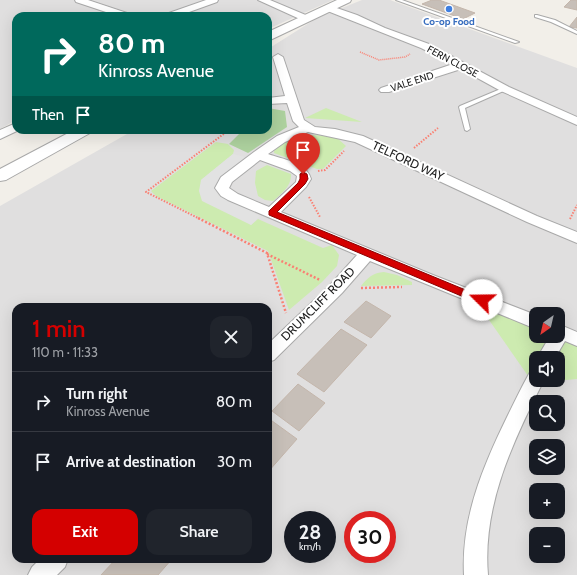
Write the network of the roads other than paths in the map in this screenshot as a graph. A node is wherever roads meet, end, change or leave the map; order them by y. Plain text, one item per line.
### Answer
1 (79, 0) edge
2 (214, 0) edge
3 (262, 0) edge
4 (346, 0) edge
5 (398, 0) edge
6 (328, 8) junction
7 (115, 12) edge
8 (180, 12) edge
9 (537, 16) dead end
10 (305, 18) junction
11 (577, 33) edge
12 (272, 35) edge
13 (517, 42) dead end
14 (278, 57) dead end
15 (462, 65) junction
16 (505, 89) junction
17 (385, 90) dead end
18 (291, 99) junction
19 (272, 101) edge
20 (577, 121) edge
21 (12, 128) edge
22 (307, 128) junction
23 (467, 129) dead end
24 (78, 134) edge
25 (0, 136) edge
26 (258, 155) junction
27 (0, 176) edge
28 (272, 213) junction
29 (577, 238) edge
30 (368, 253) junction
31 (529, 319) edge
32 (565, 334) edge
33 (577, 339) edge
34 (272, 351) edge
35 (531, 387) edge
36 (53, 563) edge
37 (40, 575) edge
38 (476, 575) edge

1 - 7 street
2 - 8 street
3 - 10 street
4 - 6 street
5 - 13 lane
6 - 10 street
6 - 15 street, FERN CLOSE
9 - 11 lane
10 - 12 street
14 - 18 street
15 - 16 street, FERN CLOSE
15 - 17 street, VALE END
16 - 20 street, FERN CLOSE
16 - 23 lane
18 - 19 street
18 - 22 street
21 - 25 street
22 - 26 street
22 - 29 street, TELFORD WAY
24 - 27 street
26 - 28 street
26 - 28 street
28 - 30 street
30 - 31 street
30 - 34 street, DRUMCLIFF ROAD
32 - 33 street
35 - 38 street
36 - 37 street

